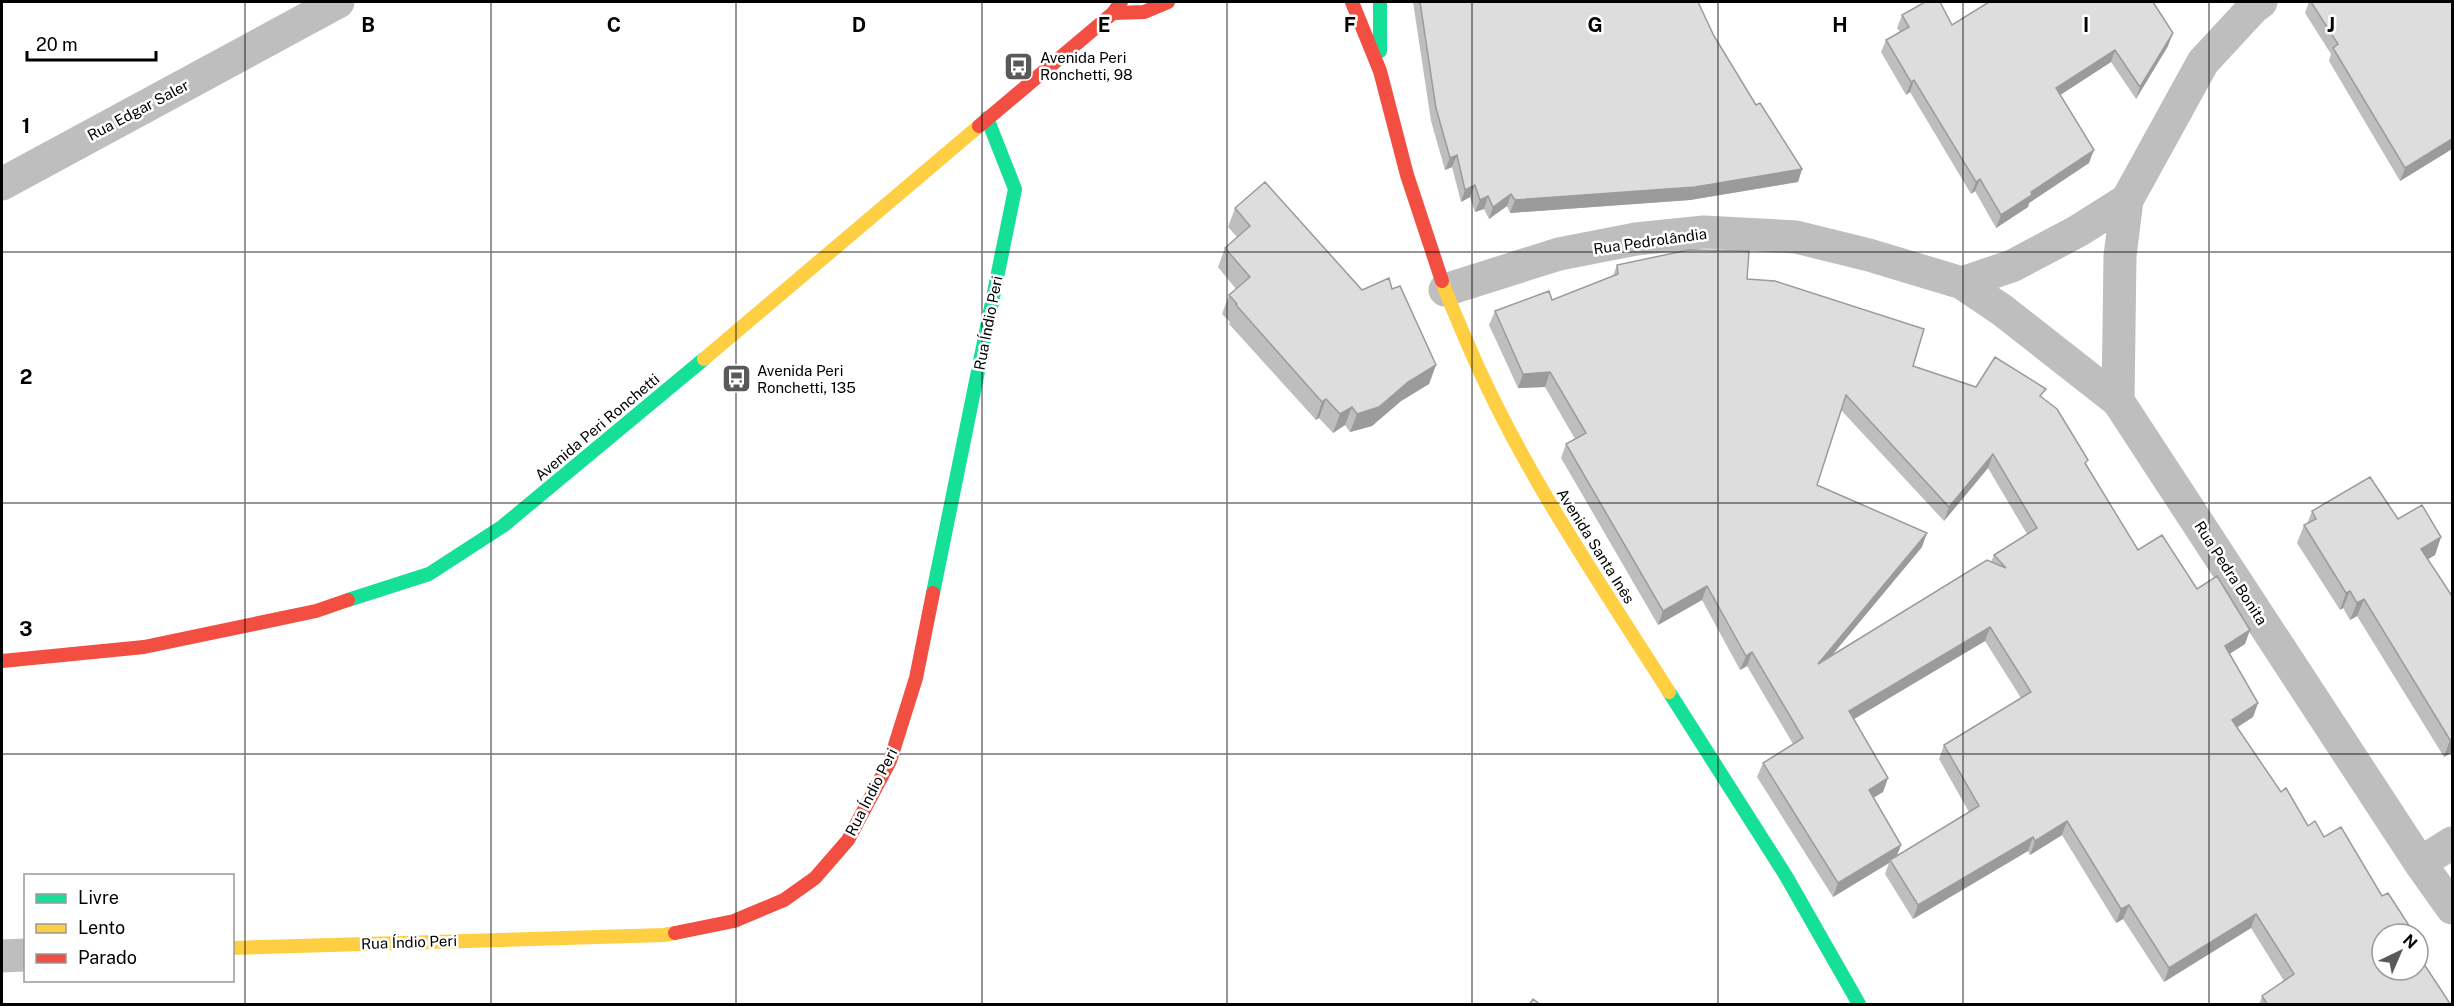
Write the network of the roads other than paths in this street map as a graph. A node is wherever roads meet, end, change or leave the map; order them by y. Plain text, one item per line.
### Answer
1 (338, 2) edge
2 (1168, 2) edge
3 (1352, 2) edge
4 (1380, 2) edge
5 (2261, 2) edge
6 (1117, 7) edge
7 (1380, 71) junction
8 (987, 118) junction
9 (2, 184) edge
10 (2127, 200) junction
11 (1962, 283) junction
12 (1445, 290) junction
13 (2118, 401) junction
14 (2, 661) edge
15 (2452, 843) edge
16 (2420, 863) junction
17 (2452, 908) edge
18 (234, 948) edge
19 (24, 955) edge
20 (2, 956) edge
21 (1859, 1005) edge

1 - 9 street, Rua Edgar Saler
2 - 6 main road
3 - 7 main road, Avenida Santa Inês
4 - 7 main road, Avenida Santa Inês
5 - 10 street
6 - 8 main road, Avenida Peri Ronchetti
7 - 12 main road, Avenida Santa Inês
8 - 14 main road, Avenida Peri Ronchetti
8 - 18 main road, Rua Índio Peri
10 - 11 street
10 - 13 street
11 - 12 street, Rua Pedrolândia
11 - 13 street, Rua Pedra Bonita
12 - 21 main road, Avenida Santa Inês
13 - 16 street, Rua Pedra Bonita
15 - 16 street
16 - 17 street, Rua Pedra Bonita
19 - 20 street

